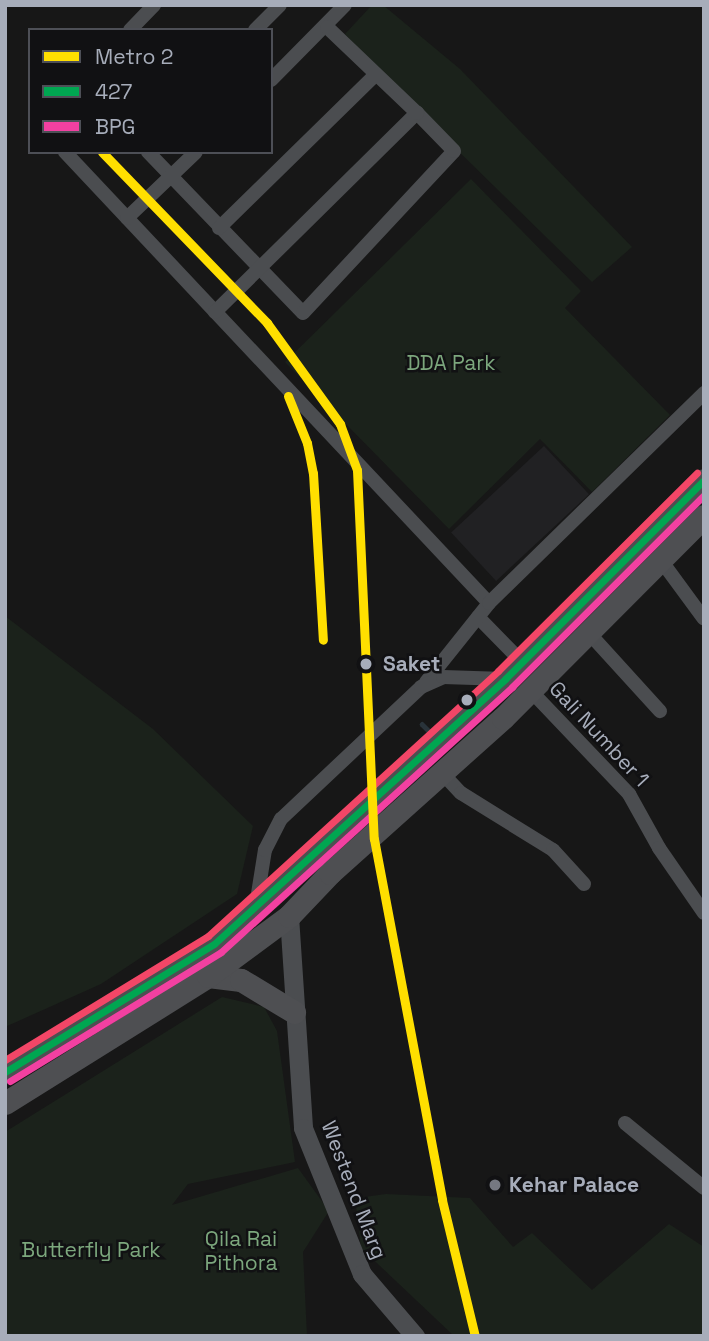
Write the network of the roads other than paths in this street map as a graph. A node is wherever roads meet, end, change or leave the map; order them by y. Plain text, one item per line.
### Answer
1 (154, 5) edge
2 (280, 5) edge
3 (345, 5) edge
4 (327, 27) junction
5 (132, 28) edge
6 (257, 28) edge
7 (375, 75) junction
8 (273, 78) edge
9 (417, 113) junction
10 (67, 154) edge
11 (150, 154) edge
12 (194, 154) edge
13 (170, 177) junction
14 (127, 218) junction
15 (219, 228) junction
16 (260, 270) junction
17 (215, 312) junction
18 (704, 393) edge
19 (696, 487) edge
20 (704, 515) edge
21 (660, 559) junction
22 (489, 603) junction
23 (478, 617) junction
24 (704, 618) edge
25 (588, 632) junction
26 (522, 662) junction
27 (505, 679) junction
28 (426, 682) junction
29 (530, 690) junction
30 (660, 711) dead end
31 (443, 774) junction
32 (584, 884) dead end
33 (256, 907) junction
34 (704, 913) edge
35 (289, 916) junction
36 (208, 976) junction
37 (294, 1012) junction
38 (5, 1072) edge
39 (5, 1103) edge
40 (625, 1123) dead end
41 (704, 1188) edge
42 (415, 1336) edge

1 - 5 street
2 - 6 street
3 - 4 street
4 - 7 street
4 - 8 street
7 - 9 street
7 - 15 street
9 - 16 street
9 - 16 street
10 - 14 street
11 - 13 street
12 - 13 street
13 - 14 street
13 - 15 street
14 - 17 street
15 - 16 street
16 - 17 street
17 - 22 street
18 - 22 street
19 - 20 street
19 - 26 main road
20 - 21 main road
21 - 24 street
21 - 25 main road
22 - 23 street
23 - 26 street
23 - 28 street
25 - 29 main road
25 - 30 street
26 - 27 main road
27 - 28 street
27 - 33 main road
28 - 33 street
29 - 31 main road
29 - 34 street, Gali Number 1
31 - 32 street
31 - 35 main road
33 - 38 main road
35 - 36 main road
35 - 37 street, Westend Marg
36 - 37 main road
36 - 39 main road
37 - 42 street, Westend Marg
40 - 41 street

